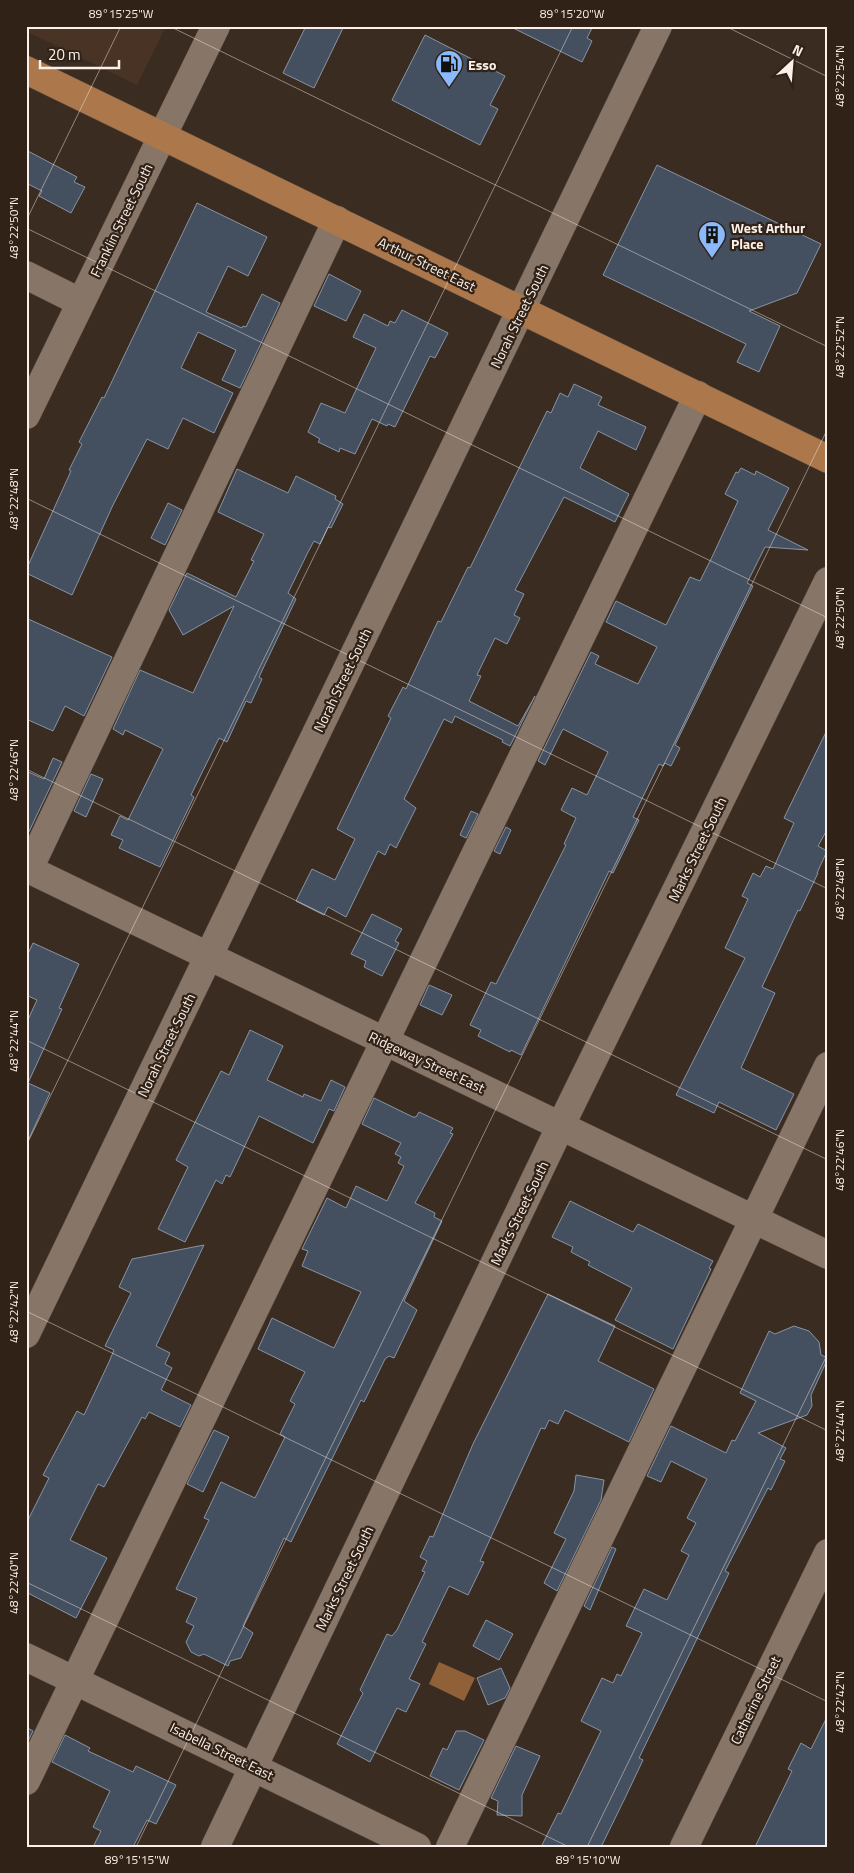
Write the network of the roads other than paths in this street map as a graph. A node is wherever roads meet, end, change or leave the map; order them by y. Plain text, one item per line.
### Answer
1 (216, 26) edge
2 (658, 26) edge
3 (26, 70) edge
4 (163, 136) junction
5 (336, 220) junction
6 (26, 275) edge
7 (80, 302) junction
8 (522, 310) junction
9 (698, 395) junction
10 (26, 415) edge
11 (828, 459) edge
12 (828, 581) edge
13 (29, 876) edge
14 (208, 957) junction
15 (386, 1043) junction
16 (828, 1066) edge
17 (561, 1125) junction
18 (755, 1220) junction
19 (828, 1255) edge
20 (26, 1334) edge
21 (828, 1553) edge
22 (26, 1657) edge
23 (76, 1681) junction
24 (254, 1767) junction
25 (26, 1782) edge
26 (215, 1847) edge
27 (417, 1847) edge
28 (450, 1847) edge
29 (684, 1847) edge

1 - 4 street, Franklin Street South
2 - 8 street, Norah Street South
3 - 4 main road, Arthur Street East
4 - 5 main road, Arthur Street East
4 - 7 street, Franklin Street South
5 - 8 main road, Arthur Street East
5 - 13 street
6 - 7 street
7 - 10 street, Franklin Street South
8 - 9 main road, Arthur Street East
8 - 14 street, Norah Street South
9 - 11 main road, Arthur Street East
9 - 15 street
12 - 17 street, Marks Street South
13 - 14 street, Ridgeway Street East
14 - 15 street, Ridgeway Street East
14 - 20 street, Norah Street South
15 - 17 street, Ridgeway Street East
15 - 23 street
16 - 18 street
17 - 18 street, Ridgeway Street East
17 - 24 street, Marks Street South
18 - 19 street, Ridgeway Street East
18 - 28 street
21 - 29 street, Catherine Street
22 - 23 street, Isabella Street East
23 - 24 street, Isabella Street East
23 - 25 street
24 - 26 street, Marks Street South
24 - 27 street, Isabella Street East

